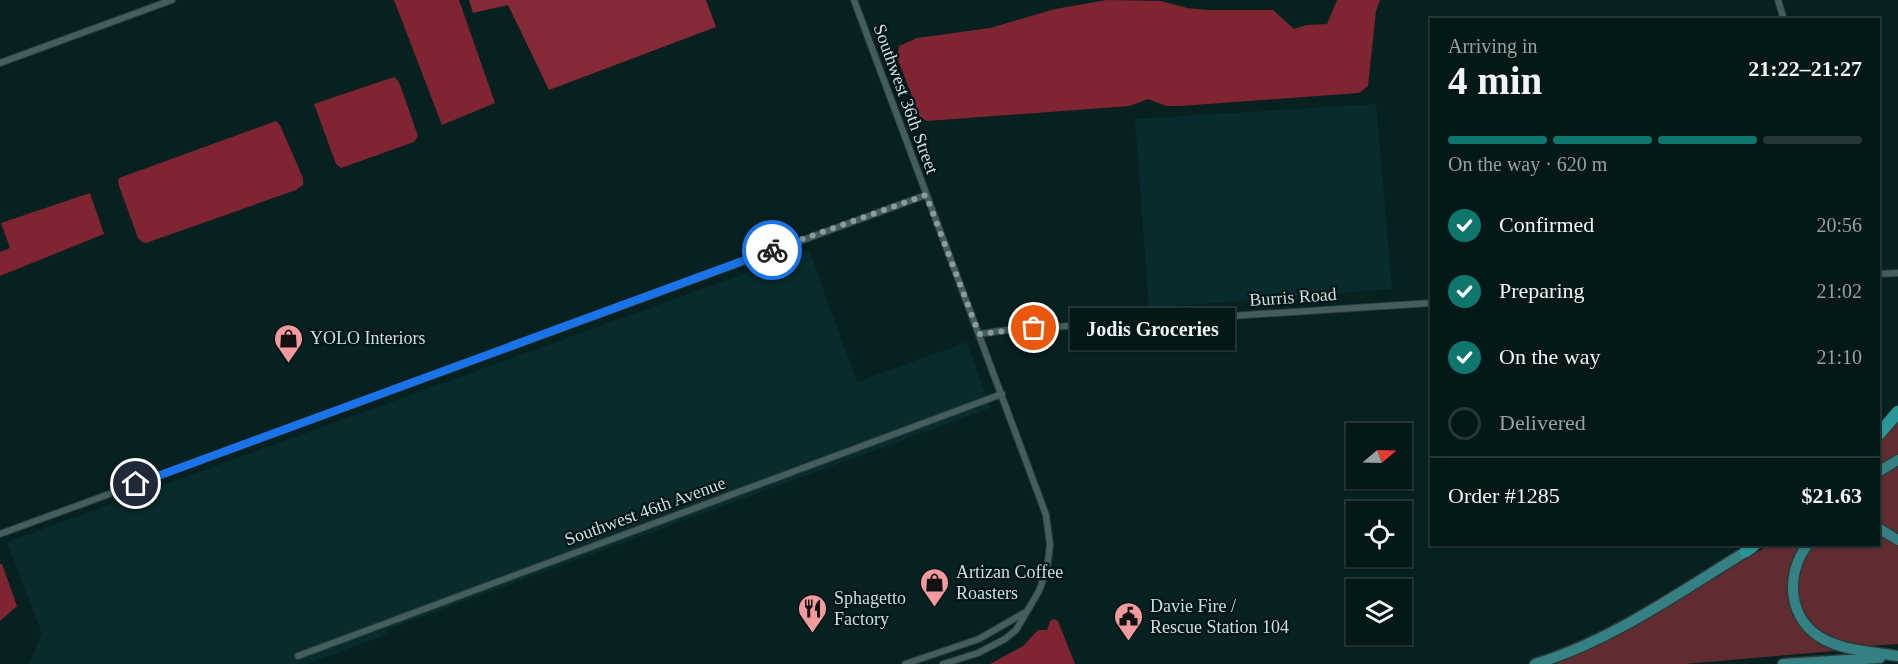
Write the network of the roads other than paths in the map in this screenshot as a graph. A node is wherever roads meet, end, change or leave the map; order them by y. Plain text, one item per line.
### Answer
1 (172, 0) edge
2 (854, 0) edge
3 (1778, 0) edge
4 (1783, 18) edge
5 (0, 63) edge
6 (926, 195) junction
7 (1898, 273) edge
8 (1880, 274) edge
9 (1430, 303) edge
10 (979, 334) junction
11 (1002, 394) junction
12 (1898, 412) edge
13 (1880, 433) edge
14 (1898, 460) edge
15 (1880, 471) edge
16 (1880, 529) edge
17 (0, 534) edge
18 (1898, 540) edge
19 (1807, 546) edge
20 (1753, 547) edge
21 (1025, 612) junction
22 (959, 646) junction
23 (298, 656) dead end
24 (1898, 656) edge
25 (945, 663) edge
26 (905, 664) edge
27 (1535, 664) edge
28 (1783, 664) edge

1 - 5 street
2 - 6 street, Southwest 36th Street
3 - 4 street
6 - 10 street, Southwest 36th Street
6 - 17 street
7 - 8 street
9 - 10 street, Burris Road
10 - 11 street, Southwest 36th Street
11 - 21 street, Southwest 36th Street
11 - 23 street, Southwest 46th Avenue
12 - 13 highway
14 - 15 main road
16 - 18 main road
19 - 24 main road
20 - 27 main road
21 - 22 street, Southwest 36th Street
21 - 25 street, Southwest 36th Street
22 - 25 street
22 - 26 street, Southwest 36th Street
24 - 28 main road

